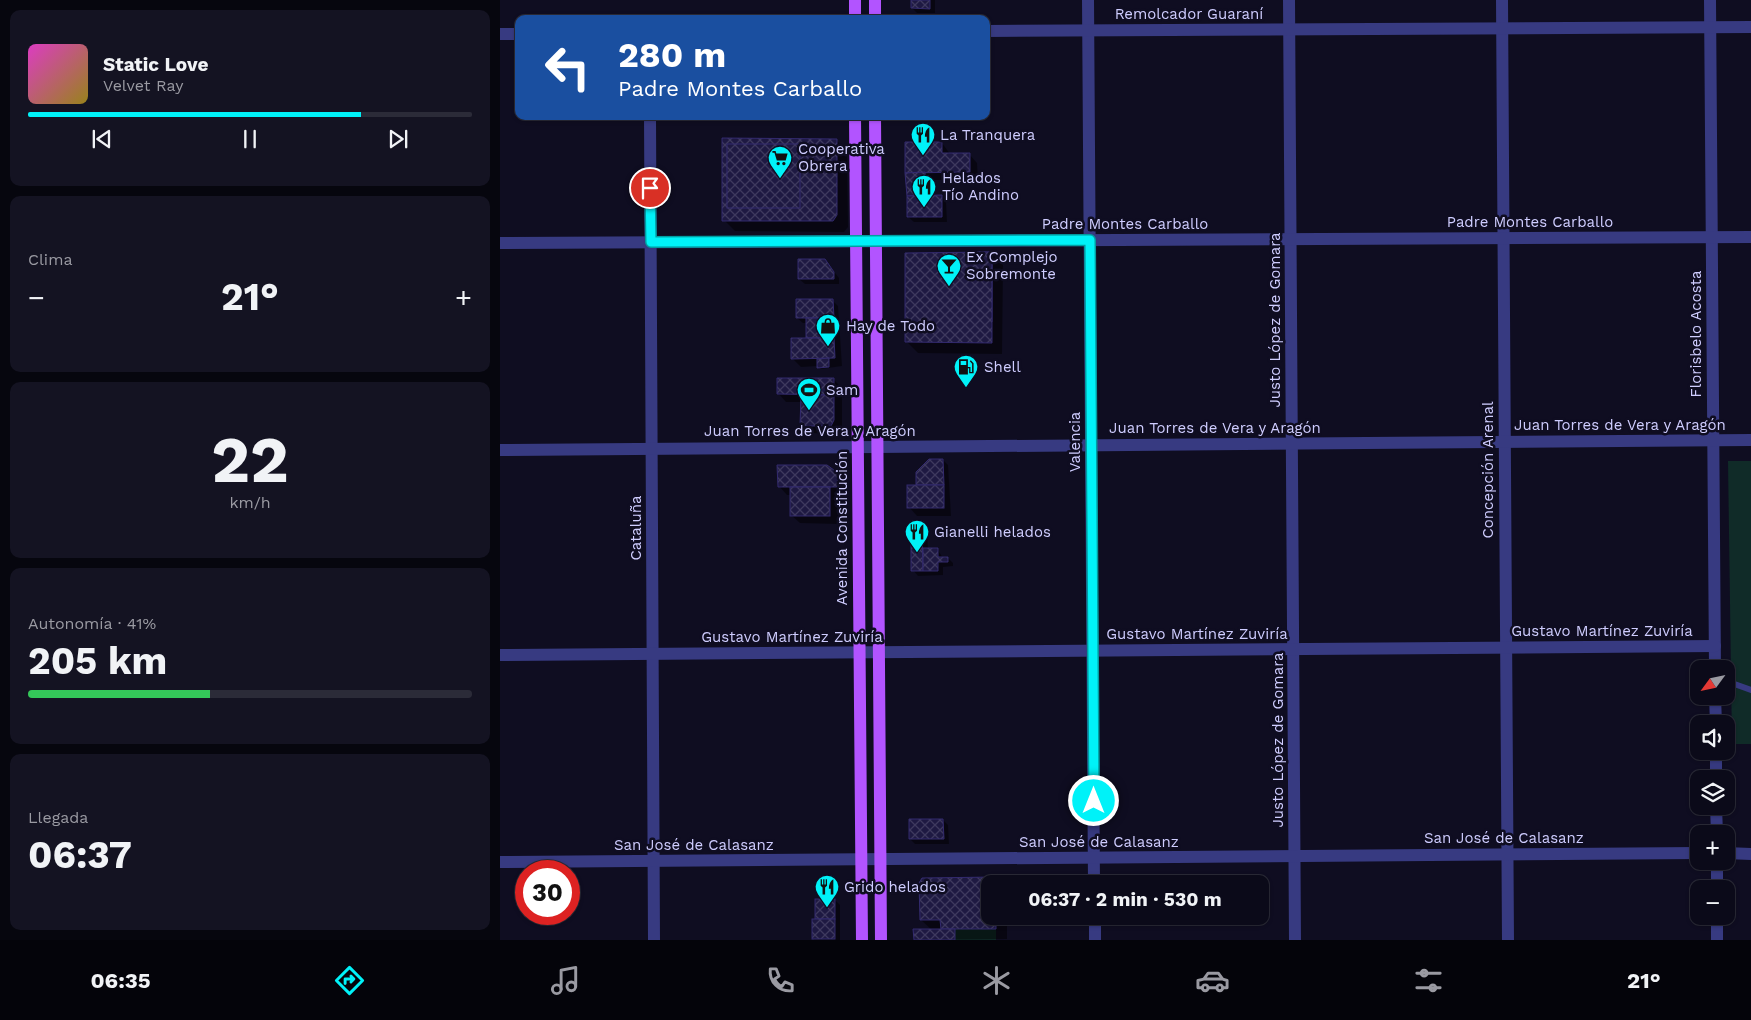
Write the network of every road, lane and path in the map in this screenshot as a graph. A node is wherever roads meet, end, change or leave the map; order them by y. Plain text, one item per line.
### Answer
1 (855, 0) edge
2 (875, 0) edge
3 (1088, 0) edge
4 (1289, 0) edge
5 (1502, 0) edge
6 (1710, 0) edge
7 (855, 15) edge
8 (875, 15) edge
9 (1710, 27) junction
10 (1751, 27) edge
11 (1502, 28) junction
12 (1290, 29) junction
13 (1088, 30) junction
14 (990, 31) edge
15 (500, 34) edge
16 (515, 34) edge
17 (650, 120) edge
18 (855, 120) edge
19 (876, 120) edge
20 (1712, 237) junction
21 (1751, 237) edge
22 (1503, 238) junction
23 (1291, 239) junction
24 (1090, 240) junction
25 (856, 241) junction
26 (876, 241) junction
27 (651, 242) junction
28 (500, 243) edge
29 (1713, 440) junction
30 (1751, 440) edge
31 (1504, 442) junction
32 (1292, 444) junction
33 (1091, 445) junction
34 (858, 447) junction
35 (878, 447) junction
36 (652, 449) junction
37 (500, 450) edge
38 (1715, 646) junction
39 (1506, 648) junction
40 (1294, 649) junction
41 (1093, 651) junction
42 (859, 652) junction
43 (879, 652) junction
44 (653, 654) junction
45 (500, 655) edge
46 (1715, 660) edge
47 (1735, 684) edge
48 (1751, 690) edge
49 (1507, 853) junction
50 (1690, 853) edge
51 (1735, 853) edge
52 (1751, 854) edge
53 (1294, 856) junction
54 (1094, 858) junction
55 (861, 859) junction
56 (881, 859) junction
57 (652, 861) junction
58 (500, 862) edge
59 (1094, 875) edge
60 (1095, 925) edge
61 (1717, 925) edge
62 (654, 940) edge
63 (862, 940) edge
64 (881, 940) edge
65 (1095, 940) edge
66 (1295, 940) edge
67 (1508, 940) edge
68 (1717, 940) edge

1 - 7 main road
2 - 8 main road
3 - 13 street, Valencia
4 - 12 street, Justo López de Gomara
5 - 11 street, Concepción Arenal
6 - 9 street, Florisbelo Acosta
9 - 10 street, Remolcador Guaraní
9 - 11 street, Remolcador Guaraní
9 - 20 street, Florisbelo Acosta
11 - 12 street, Remolcador Guaraní
11 - 22 street, Concepción Arenal
12 - 13 street, Remolcador Guaraní
12 - 23 street, Justo López de Gomara
13 - 14 street, Remolcador Guaraní
13 - 24 street, Valencia
15 - 16 street
17 - 27 street, Cataluña
18 - 25 main road, Avenida Constitución
19 - 26 main road
20 - 21 street, Padre Montes Carballo
20 - 22 street, Padre Montes Carballo
20 - 29 street, Florisbelo Acosta
22 - 23 street, Padre Montes Carballo
22 - 31 street, Concepción Arenal
23 - 24 street, Padre Montes Carballo
23 - 32 street, Justo López de Gomara
24 - 26 street, Padre Montes Carballo
24 - 33 street, Valencia
25 - 26 street, Padre Montes Carballo
25 - 27 street, Padre Montes Carballo
25 - 34 main road, Avenida Constitución
26 - 35 main road
27 - 28 street, Padre Montes Carballo
27 - 36 street, Cataluña
29 - 30 street, Juan Torres de Vera y Aragón
29 - 31 street, Juan Torres de Vera y Aragón
29 - 38 street, Florisbelo Acosta
31 - 32 street, Juan Torres de Vera y Aragón
31 - 39 street, Concepción Arenal
32 - 33 street, Juan Torres de Vera y Aragón
32 - 40 street, Justo López de Gomara
33 - 35 street, Juan Torres de Vera y Aragón
33 - 41 street, Valencia
34 - 35 street, Juan Torres de Vera y Aragón
34 - 36 street, Juan Torres de Vera y Aragón
34 - 42 main road, Avenida Constitución
35 - 43 main road
36 - 37 street, Juan Torres de Vera y Aragón
36 - 44 street, Cataluña
38 - 39 street, Gustavo Martínez Zuviría
38 - 46 street, Florisbelo Acosta
39 - 40 street, Gustavo Martínez Zuviría
39 - 49 street, Concepción Arenal
40 - 41 street, Gustavo Martínez Zuviría
40 - 53 street, Justo López de Gomara
41 - 43 street, Gustavo Martínez Zuviría
41 - 54 street, Valencia
42 - 43 street, Gustavo Martínez Zuviría
42 - 44 street, Gustavo Martínez Zuviría
42 - 55 main road, Avenida Constitución
43 - 56 main road
44 - 45 street, Gustavo Martínez Zuviría
44 - 57 street, Cataluña
47 - 48 lane
49 - 50 street, San José de Calasanz
49 - 53 street, San José de Calasanz
49 - 67 street, Concepción Arenal
51 - 52 street
53 - 54 street, San José de Calasanz
53 - 66 street, Justo López de Gomara
54 - 56 street, San José de Calasanz
54 - 59 street, Valencia
55 - 56 street, San José de Calasanz
55 - 57 street, San José de Calasanz
55 - 63 main road, Avenida Constitución
56 - 64 main road
57 - 58 street, San José de Calasanz
57 - 62 street, Cataluña
60 - 65 street
61 - 68 street

